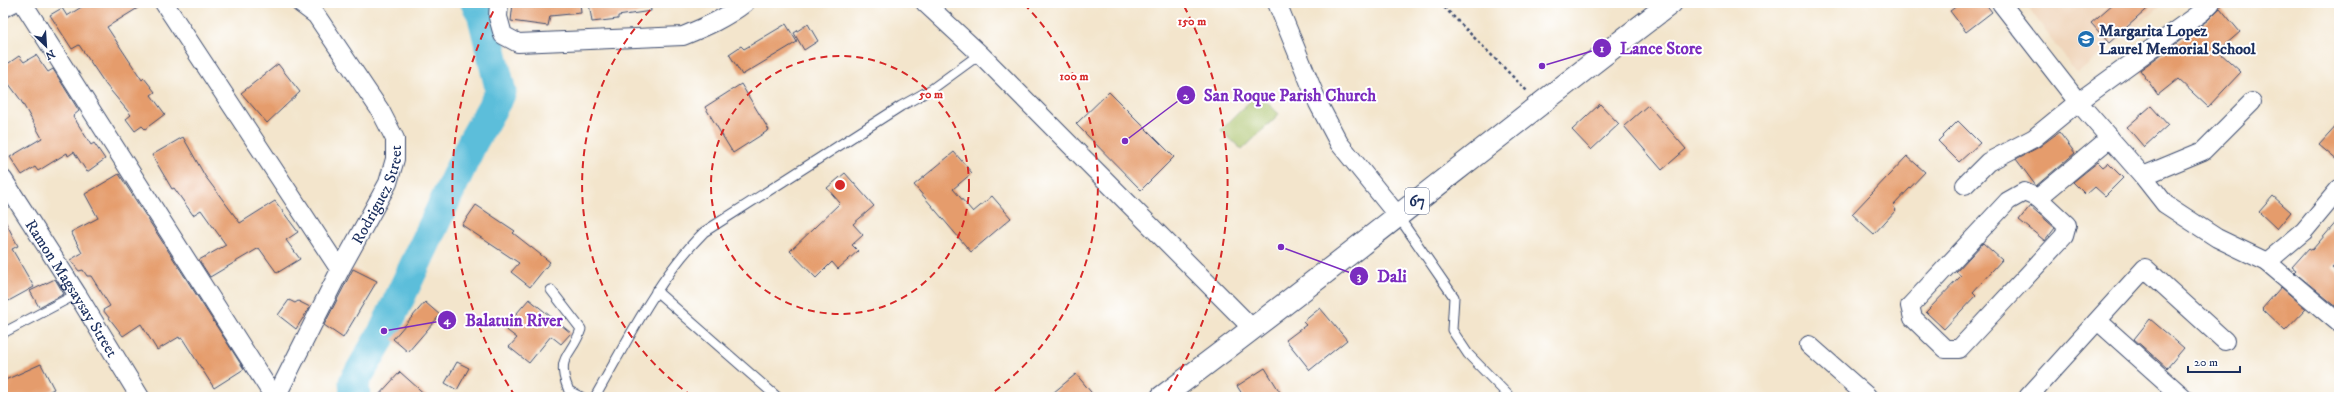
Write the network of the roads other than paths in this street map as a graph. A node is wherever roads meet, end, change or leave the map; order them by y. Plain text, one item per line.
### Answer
1 (13, 3) edge
2 (23, 3) edge
3 (164, 3) edge
4 (300, 3) edge
5 (499, 3) edge
6 (744, 3) edge
7 (925, 3) edge
8 (1277, 3) edge
9 (1671, 3) edge
10 (2000, 3) edge
11 (2211, 3) edge
12 (3, 8) edge
13 (980, 54) junction
14 (2078, 102) junction
15 (2252, 102) dead end
16 (2110, 138) junction
17 (2144, 176) junction
18 (3, 179) edge
19 (1966, 185) dead end
20 (2339, 189) edge
21 (2038, 198) junction
22 (1398, 216) junction
23 (2267, 262) junction
24 (340, 270) junction
25 (551, 290) dead end
26 (656, 291) junction
27 (77, 294) junction
28 (2098, 321) junction
29 (2338, 321) edge
30 (1253, 329) junction
31 (3, 333) edge
32 (2225, 341) dead end
33 (1809, 345) dead end
34 (2039, 393) edge
35 (140, 397) edge
36 (275, 397) edge
37 (581, 397) edge
38 (595, 397) edge
39 (777, 397) edge
40 (1162, 397) edge
41 (1510, 397) edge
42 (1868, 397) edge
43 (2183, 397) edge

1 - 12 street
2 - 36 street
3 - 24 street
4 - 24 street, Rodriguez Street
5 - 6 street
7 - 13 street
8 - 22 street
9 - 22 main road, 67
10 - 14 street
11 - 14 street
13 - 26 lane
13 - 30 street
14 - 16 street
14 - 19 street
15 - 17 street
16 - 17 street
16 - 21 street
17 - 23 street
18 - 27 street, Ramon Magsaysay Street
20 - 23 street
21 - 21 street
22 - 30 main road, 67
22 - 41 lane
23 - 29 street
24 - 36 street, Rodriguez Street
25 - 37 lane
26 - 38 lane
26 - 39 lane
27 - 31 lane
27 - 35 street, Ramon Magsaysay Street
28 - 32 street
28 - 34 street
28 - 43 street
30 - 40 main road, 67
33 - 42 street

